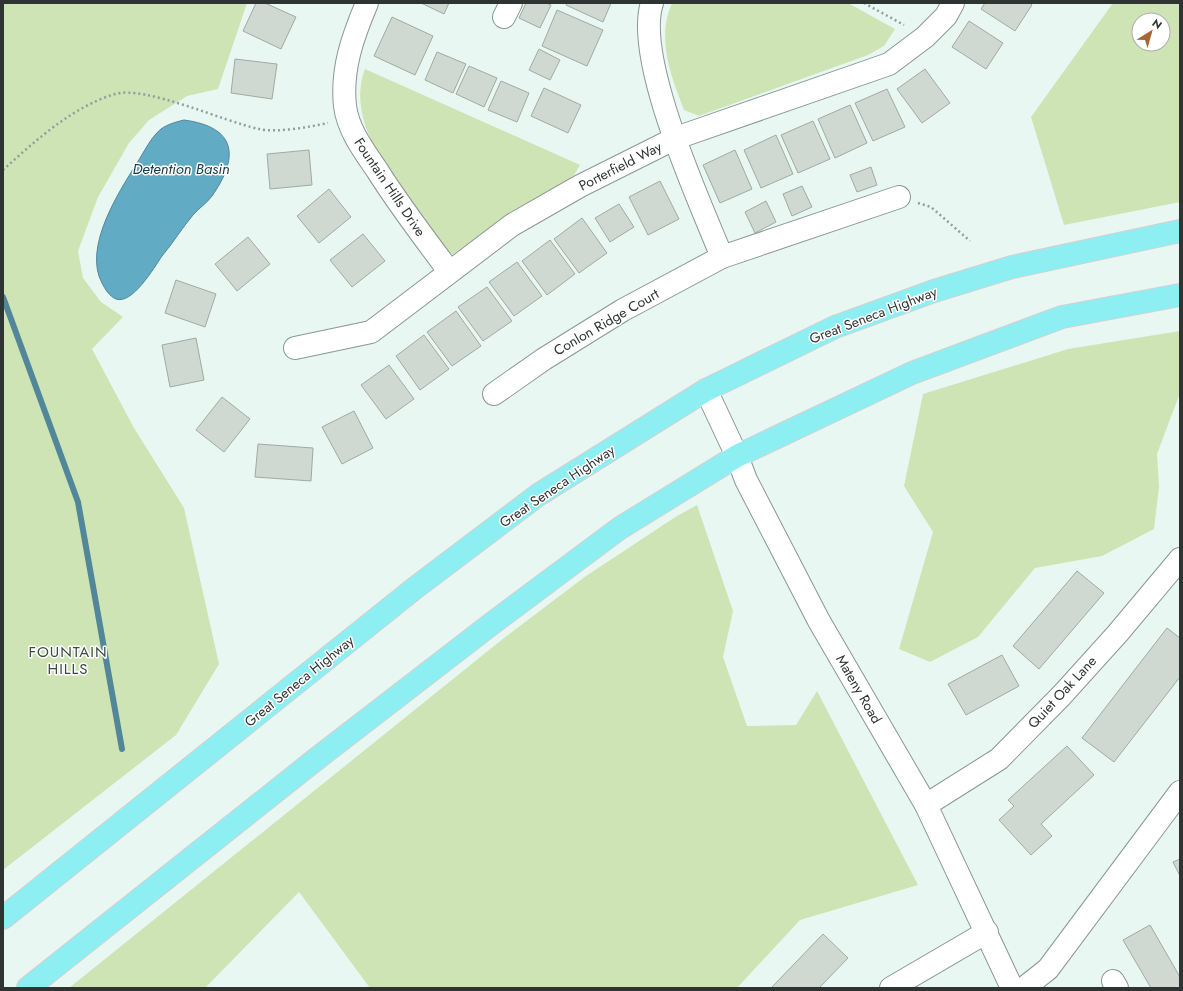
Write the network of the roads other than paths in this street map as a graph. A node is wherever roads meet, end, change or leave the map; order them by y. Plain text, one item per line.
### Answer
1 (367, 3) edge
2 (652, 3) edge
3 (953, 3) edge
4 (676, 138) junction
5 (899, 197) road end
6 (1180, 231) edge
7 (722, 257) junction
8 (449, 272) junction
9 (1180, 295) edge
10 (295, 348) dead end
11 (706, 390) junction
12 (494, 394) dead end
13 (737, 456) junction
14 (1180, 559) edge
15 (1180, 792) edge
16 (926, 805) junction
17 (3, 918) edge
18 (987, 932) junction
19 (28, 988) edge
20 (891, 988) edge
21 (1012, 988) edge
22 (1024, 988) edge

1 - 8 street, Fountain Hills Drive
2 - 4 street
3 - 4 street, Porterfield Way
4 - 7 street
4 - 8 street, Porterfield Way
5 - 7 street, Conlon Ridge Court
6 - 11 main road, Great Seneca Highway
7 - 12 street, Conlon Ridge Court
8 - 10 street, Porterfield Way
9 - 13 main road
11 - 13 street, Mateny Road
11 - 17 main road, Great Seneca Highway
13 - 16 street, Mateny Road
13 - 19 main road
14 - 16 street, Quiet Oak Lane
15 - 22 street
16 - 18 street, Mateny Road
18 - 20 street
18 - 21 street, Mateny Road

